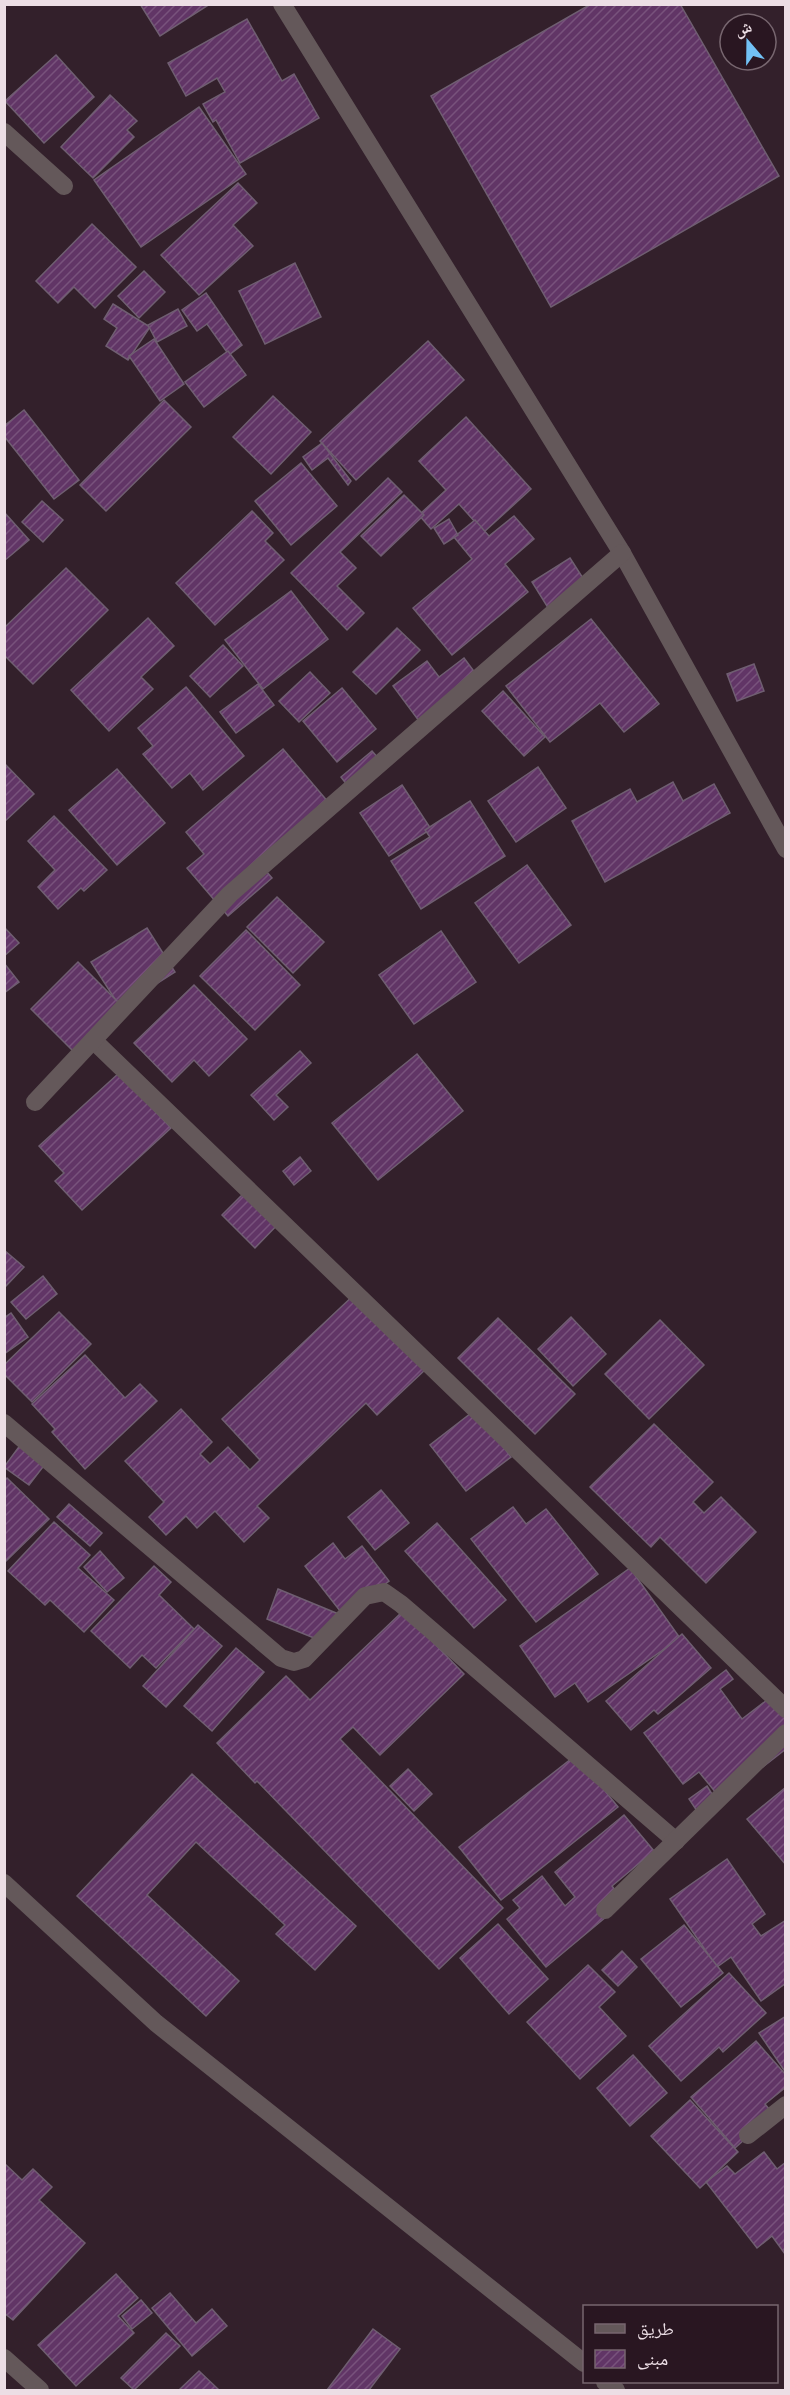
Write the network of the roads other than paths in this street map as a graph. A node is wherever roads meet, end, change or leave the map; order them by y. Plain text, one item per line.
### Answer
1 (282, 4) edge
2 (4, 132) edge
3 (64, 186) dead end
4 (622, 553) junction
5 (786, 849) edge
6 (93, 1040) junction
7 (35, 1102) dead end
8 (4, 1423) edge
9 (786, 1709) edge
10 (786, 1733) edge
11 (676, 1841) junction
12 (4, 1883) edge
13 (605, 1911) dead end
14 (786, 2105) edge
15 (748, 2135) dead end
16 (4, 2358) edge
17 (583, 2361) edge
18 (40, 2391) edge

1 - 4 street
2 - 3 street
4 - 5 street
4 - 6 street
6 - 7 street
6 - 9 street
8 - 11 street
10 - 11 street
11 - 13 street
12 - 17 street
14 - 15 street
16 - 18 street

